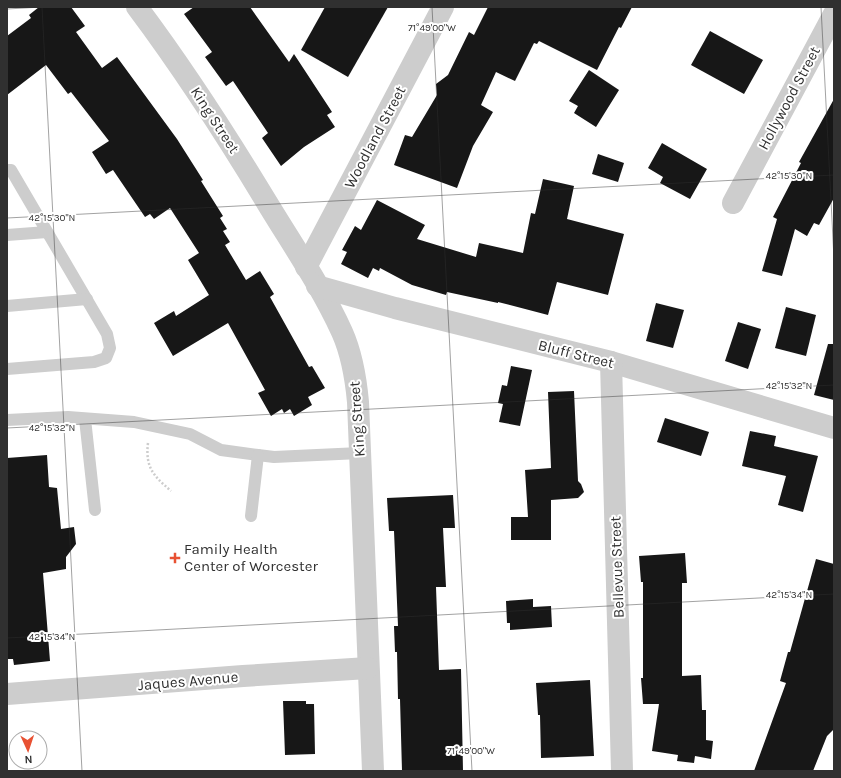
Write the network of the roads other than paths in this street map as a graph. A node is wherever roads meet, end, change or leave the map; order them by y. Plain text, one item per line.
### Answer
1 (138, 7) edge
2 (443, 7) edge
3 (834, 14) edge
4 (7, 170) edge
5 (733, 203) dead end
6 (47, 232) junction
7 (7, 235) edge
8 (306, 268) junction
9 (317, 286) junction
10 (87, 299) junction
11 (7, 306) edge
12 (611, 362) junction
13 (7, 369) edge
14 (85, 419) junction
15 (7, 420) edge
16 (834, 428) edge
17 (360, 453) junction
18 (258, 455) junction
19 (96, 510) dead end
20 (251, 516) dead end
21 (368, 668) junction
22 (7, 694) edge
23 (373, 771) edge
24 (622, 771) edge

1 - 8 street, King Street
2 - 8 street, Woodland Street
3 - 5 street, Hollywood Street
4 - 6 lane
6 - 7 lane
6 - 10 lane
8 - 9 street, King Street
9 - 12 street, Bluff Street
9 - 17 street, King Street
10 - 11 lane
10 - 13 lane
12 - 16 street, Bluff Street
12 - 24 street, Bellevue Street
14 - 15 lane
14 - 18 lane
14 - 19 lane
17 - 18 lane
17 - 21 street, King Street
18 - 20 lane
21 - 22 street, Jaques Avenue
21 - 23 street, King Street

